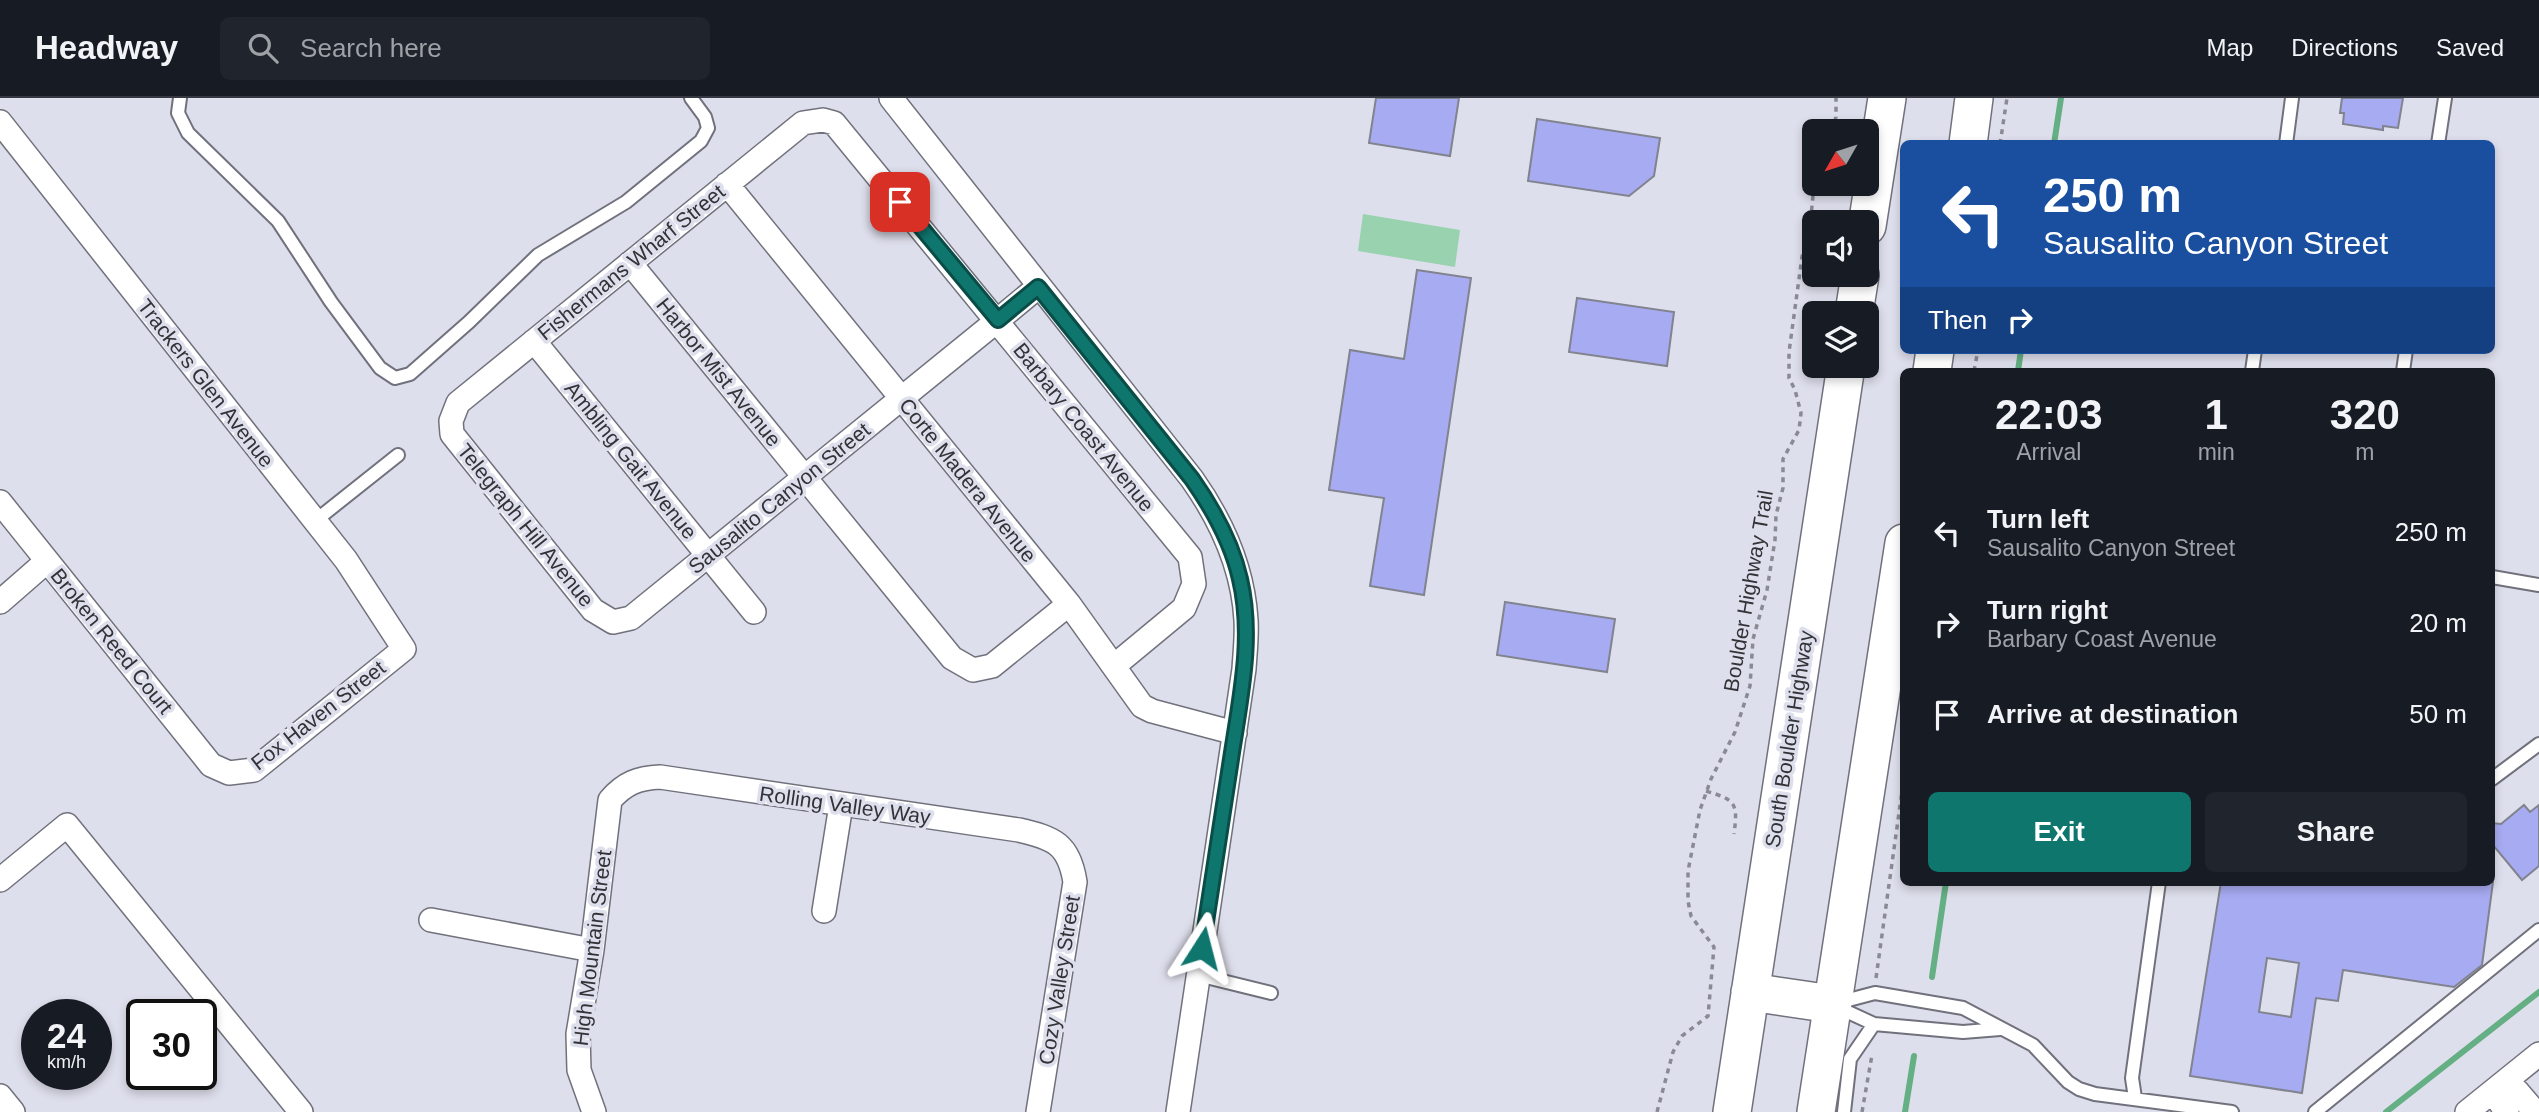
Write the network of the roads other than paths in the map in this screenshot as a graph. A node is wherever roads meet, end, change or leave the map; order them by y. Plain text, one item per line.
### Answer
1 (180, 98) edge
2 (691, 98) edge
3 (891, 98) edge
4 (1887, 98) edge
5 (1975, 98) edge
6 (2292, 98) edge
7 (2445, 98) edge
8 (823, 120) joint
9 (0, 122) edge
10 (1969, 140) edge
11 (2287, 140) edge
12 (2439, 140) edge
13 (727, 184) junction
14 (1870, 210) edge
15 (630, 263) junction
16 (1038, 287) junction
17 (998, 320) junction
18 (534, 341) junction
19 (1844, 378) edge
20 (901, 399) junction
21 (451, 421) joint
22 (398, 455) dead end
23 (805, 477) junction
24 (0, 502) edge
25 (315, 521) junction
26 (708, 556) junction
27 (47, 561) junction
28 (1900, 569) edge
29 (2495, 578) edge
30 (2539, 585) edge
31 (0, 602) edge
32 (1069, 604) junction
33 (754, 612) dead end
34 (613, 622) joint
35 (404, 649) joint
36 (1114, 666) junction
37 (1235, 733) junction
38 (2539, 744) edge
39 (229, 773) joint
40 (2495, 777) edge
41 (622, 786) joint
42 (841, 805) junction
43 (1065, 850) joint
44 (0, 880) edge
45 (2158, 886) edge
46 (824, 911) dead end
47 (431, 920) dead end
48 (2539, 930) edge
49 (592, 950) junction
50 (1198, 975) junction
51 (1750, 992) junction
52 (1271, 993) dead end
53 (1832, 1004) junction
54 (1874, 1024) junction
55 (2001, 1029) junction
56 (2539, 1054) edge
57 (2500, 1086) junction
58 (0, 1096) edge
59 (2135, 1098) junction
60 (13, 1112) edge
61 (301, 1112) edge
62 (594, 1112) edge
63 (1038, 1112) edge
64 (1178, 1112) edge
65 (1732, 1112) edge
66 (1816, 1112) edge
67 (1844, 1112) edge
68 (2232, 1112) edge
69 (2315, 1112) edge
70 (2467, 1112) edge
71 (2507, 1112) edge
72 (2535, 1112) edge

1 - 2 lane
3 - 16 street
4 - 14 main road
5 - 10 main road
6 - 11 lane
7 - 12 lane
8 - 13 street, Fishermans Wharf Street
8 - 17 street, Barbary Coast Avenue
9 - 25 street, Trackers Glen Avenue
13 - 15 street, Fishermans Wharf Street
13 - 20 street, Corte Madera Avenue
15 - 18 street, Fishermans Wharf Street
15 - 23 street, Harbor Mist Avenue
16 - 17 street, Sausalito Canyon Street
16 - 37 street
17 - 20 street, Sausalito Canyon Street
17 - 36 street, Barbary Coast Avenue
18 - 21 street, Fishermans Wharf Street
18 - 26 street, Ambling Gait Avenue
19 - 51 main road, South Boulder Highway
20 - 23 street, Sausalito Canyon Street
20 - 32 street, Corte Madera Avenue
21 - 34 street, Telegraph Hill Avenue
22 - 25 lane
23 - 26 street, Sausalito Canyon Street
23 - 32 street, Harbor Mist Avenue
24 - 27 street, Broken Reed Court
25 - 35 street, Trackers Glen Avenue
26 - 33 street, Ambling Gait Avenue
26 - 34 street, Sausalito Canyon Street
27 - 31 street
27 - 39 street, Broken Reed Court
28 - 53 main road
29 - 30 lane
32 - 36 street, Corte Madera Avenue
35 - 39 street, Fox Haven Street
36 - 37 street, Corte Madera Avenue
37 - 50 street
38 - 40 lane
41 - 42 street, Rolling Valley Way
41 - 49 street, High Mountain Street
42 - 43 street, Rolling Valley Way
42 - 46 street
43 - 63 street, Cozy Valley Street
44 - 61 street
45 - 59 lane
47 - 49 street
48 - 69 lane
49 - 62 street, High Mountain Street
50 - 52 lane
50 - 64 street
51 - 53 main road
51 - 65 main road, South Boulder Highway
53 - 54 lane
53 - 55 lane
53 - 66 main road
54 - 55 lane
54 - 67 lane
55 - 59 lane
56 - 57 street
57 - 70 street
57 - 71 street
57 - 72 street
58 - 60 street
59 - 68 lane

